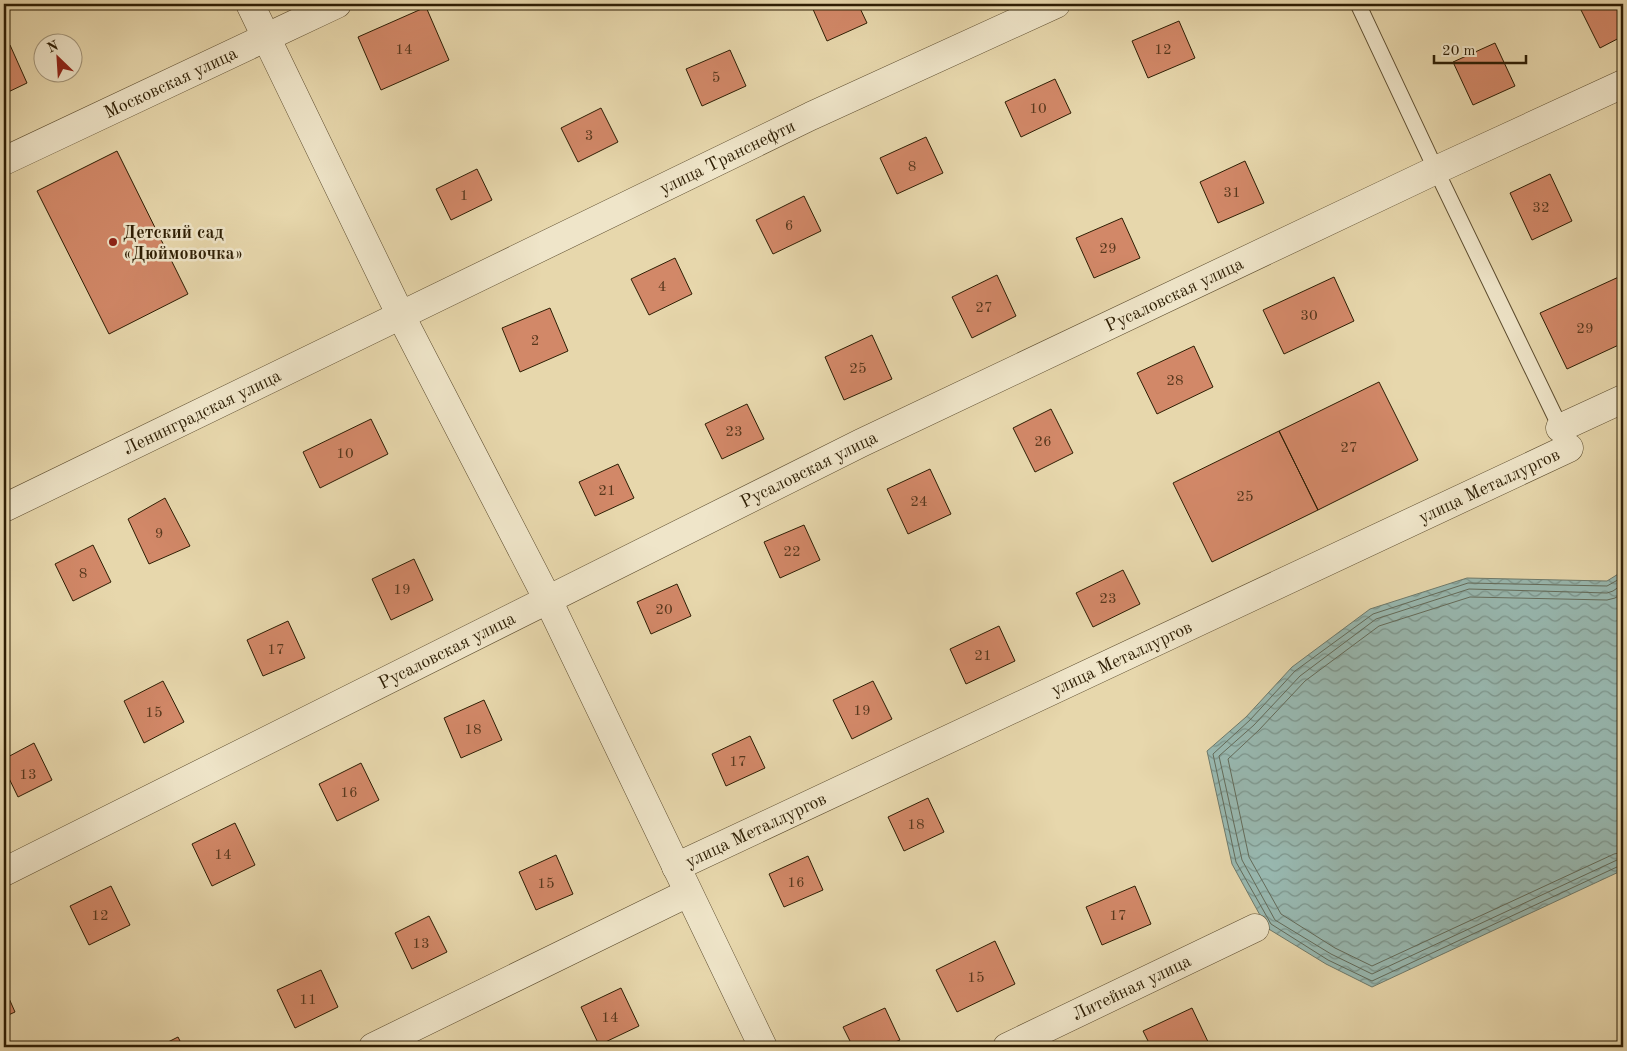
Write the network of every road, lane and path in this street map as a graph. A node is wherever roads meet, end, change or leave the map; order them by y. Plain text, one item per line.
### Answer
1 (250, 4) edge
2 (337, 4) edge
3 (1056, 4) edge
4 (1358, 4) edge
5 (266, 37) junction
6 (1623, 84) edge
7 (4, 161) edge
8 (1436, 170) junction
9 (401, 316) junction
10 (1623, 399) edge
11 (1564, 438) junction
12 (4, 508) edge
13 (548, 600) junction
14 (676, 867) junction
15 (4, 872) edge
16 (688, 893) junction
17 (1255, 928) dead end
18 (373, 1047) edge
19 (763, 1047) edge
20 (1007, 1047) edge

1 - 5 street
2 - 5 street, Московская улица
3 - 9 street, улица Транснефти
4 - 8 lane
5 - 7 street, Московская улица
5 - 9 street
6 - 8 street, Русаловская улица
8 - 11 lane
8 - 13 street, Русаловская улица
9 - 12 street, Ленинградская улица
9 - 13 street
10 - 11 street, улица Металлургов
11 - 14 street, улица Металлургов
13 - 14 street
13 - 15 street, Русаловская улица
14 - 16 street
16 - 18 street, улица Металлургов
16 - 19 street
17 - 20 street, Литейная улица

